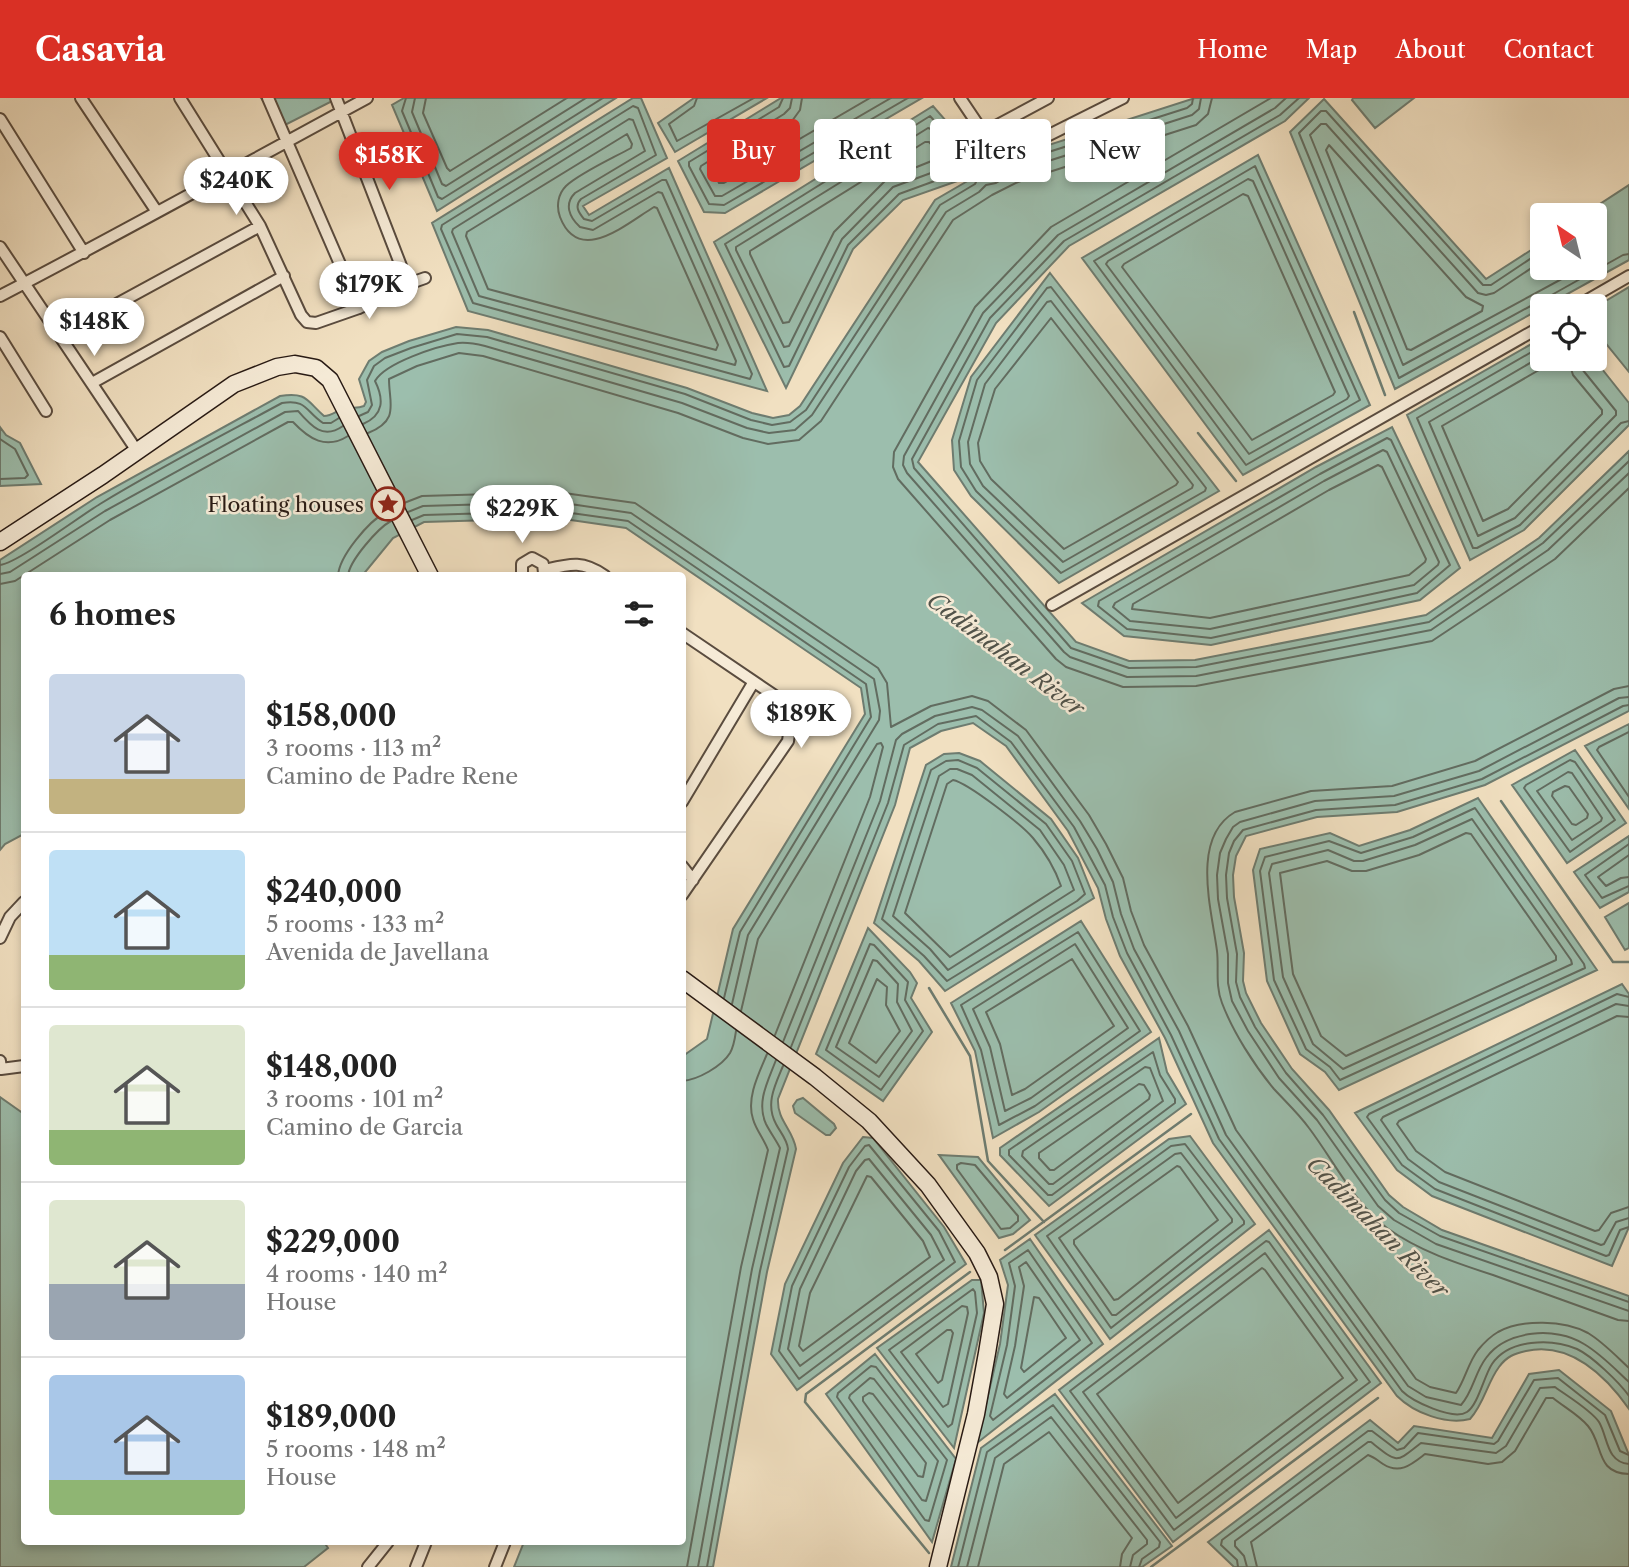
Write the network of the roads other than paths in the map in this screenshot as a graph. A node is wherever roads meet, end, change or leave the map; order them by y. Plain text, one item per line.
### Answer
1 (81, 98) edge
2 (180, 98) edge
3 (268, 98) edge
4 (336, 98) edge
5 (367, 98) edge
6 (1048, 98) edge
7 (1123, 98) edge
8 (965, 100) edge
9 (341, 112) junction
10 (0, 119) edge
11 (975, 119) edge
12 (1009, 119) edge
13 (1051, 134) edge
14 (287, 140) junction
15 (227, 173) junction
16 (157, 212) junction
17 (260, 226) junction
18 (0, 247) edge
19 (83, 253) junction
20 (284, 276) junction
21 (1629, 276) edge
22 (425, 278) dead end
23 (23, 284) junction
24 (408, 284) junction
25 (1598, 294) edge
26 (0, 296) edge
27 (359, 308) junction
28 (1530, 333) edge
29 (60, 335) junction
30 (0, 337) edge
31 (92, 383) junction
32 (46, 411) dead end
33 (137, 450) junction
34 (0, 542) edge
35 (428, 572) edge
36 (522, 572) edge
37 (544, 572) edge
38 (547, 572) edge
39 (599, 572) edge
40 (1052, 606) dead end
41 (686, 637) edge
42 (753, 683) junction
43 (686, 795) edge
44 (686, 871) edge
45 (693, 880) junction
46 (686, 890) edge
47 (21, 905) edge
48 (0, 938) edge
49 (686, 982) edge
50 (0, 1061) edge
51 (21, 1066) edge
52 (386, 1545) edge
53 (425, 1545) edge
54 (504, 1545) edge
55 (368, 1567) edge
56 (416, 1567) edge
57 (495, 1567) edge
58 (938, 1567) edge

1 - 16 street
2 - 15 street
3 - 14 street
4 - 9 street
5 - 9 street
6 - 12 street
7 - 13 street
8 - 11 street
9 - 14 street
9 - 24 street
10 - 19 street
14 - 15 street
14 - 27 street
15 - 16 street
15 - 17 street
16 - 19 street
17 - 20 street
17 - 29 street
18 - 23 street
19 - 23 street
20 - 27 street
20 - 31 street
21 - 25 street
22 - 24 street
23 - 26 street
23 - 29 street
24 - 27 street
28 - 40 street
29 - 31 street
30 - 32 street
31 - 33 street
33 - 34 main road
33 - 35 main road
36 - 37 street
38 - 39 street
41 - 42 street
42 - 43 street
42 - 45 street
44 - 45 street
45 - 46 street
47 - 48 street
49 - 58 main road
50 - 51 street
52 - 55 street
53 - 56 street
54 - 57 street

